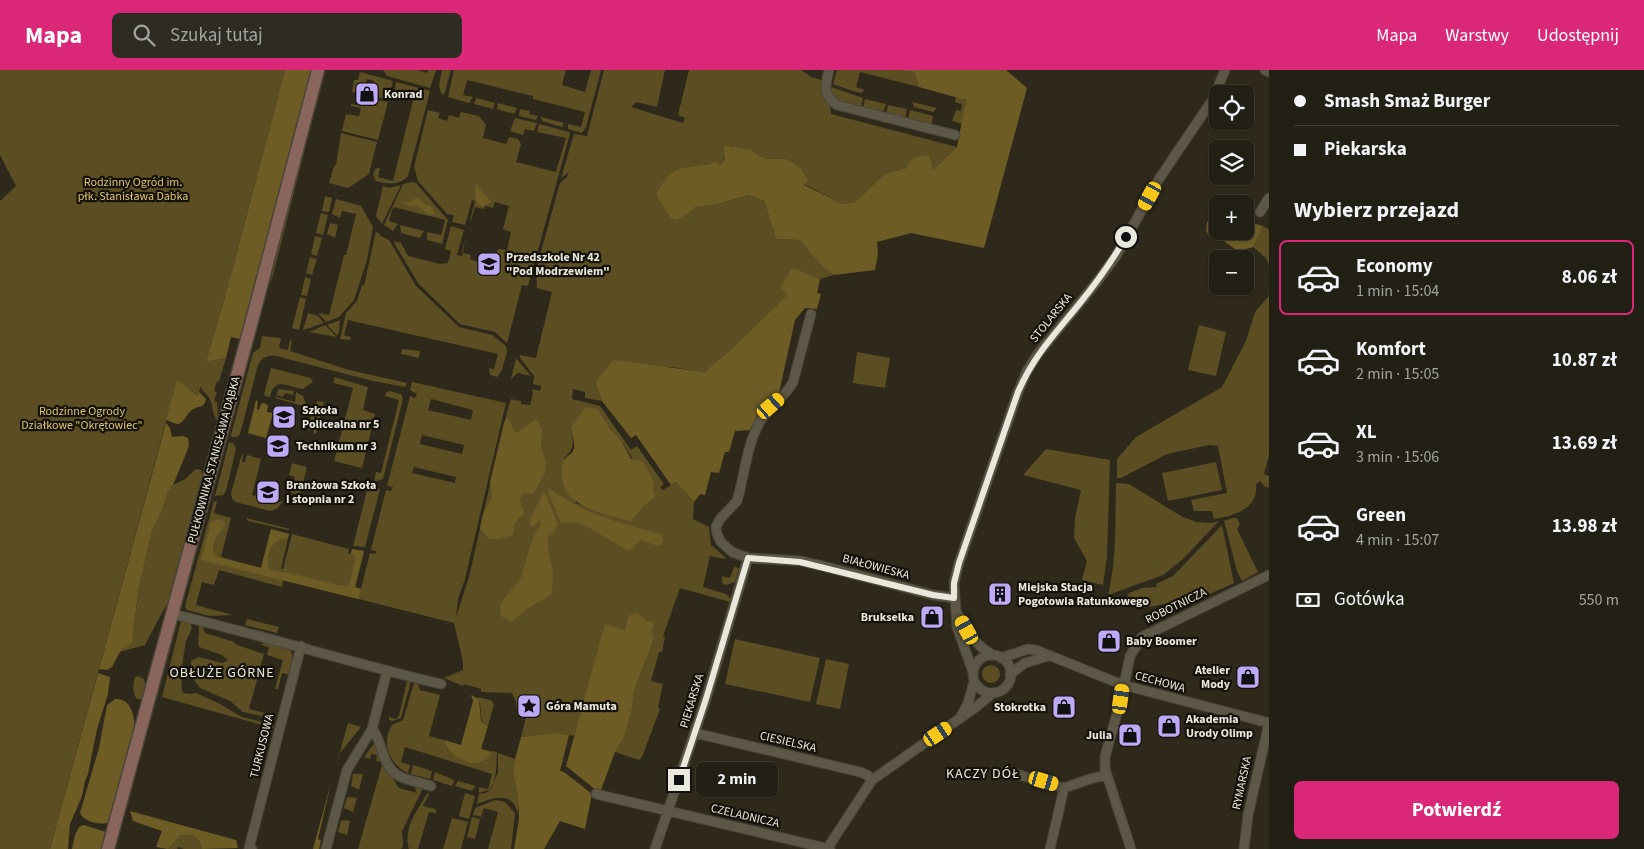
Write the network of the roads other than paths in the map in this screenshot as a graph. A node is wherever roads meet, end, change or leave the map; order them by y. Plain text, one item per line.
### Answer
1 (318, 70) edge
2 (829, 70) edge
3 (1225, 70) edge
4 (1265, 70) edge
5 (1269, 72) edge
6 (955, 135) dead end
7 (1269, 198) edge
8 (1260, 212) dead end
9 (811, 314) dead end
10 (748, 558) junction
11 (1269, 575) edge
12 (954, 598) junction
13 (955, 608) junction
14 (172, 614) junction
15 (301, 646) junction
16 (1048, 656) junction
17 (998, 657) junction
18 (387, 671) junction
19 (973, 672) junction
20 (1010, 674) junction
21 (974, 682) junction
22 (441, 684) dead end
23 (1123, 685) junction
24 (993, 693) junction
25 (957, 720) junction
26 (1269, 723) edge
27 (372, 728) junction
28 (695, 733) junction
29 (1016, 774) dead end
30 (1106, 775) junction
31 (872, 780) junction
32 (431, 786) dead end
33 (1064, 788) junction
34 (596, 794) dead end
35 (668, 811) junction
36 (108, 849) edge
37 (252, 849) edge
38 (326, 849) edge
39 (656, 849) edge
40 (828, 849) edge
41 (1050, 849) edge
42 (1131, 849) edge
43 (1244, 849) edge

1 - 14 street, PUŁKOWNIKA STANISŁAWA DĄBKA
2 - 6 street
3 - 12 street, STOLARSKA
4 - 5 street
7 - 8 street
9 - 10 street, BIAŁOWIESKA
10 - 12 street, BIAŁOWIESKA
10 - 28 street, PIEKARSKA
11 - 23 street, ROBOTNICZA
12 - 13 street, STOLARSKA
13 - 17 street, STOLARSKA
13 - 19 street, STOLARSKA
14 - 15 street
14 - 36 street, PUŁKOWNIKA STANISŁAWA DĄBKA
15 - 18 street
15 - 37 street, TURKUSOWA
16 - 17 street, CECHOWA
16 - 20 street
16 - 23 street, CECHOWA
17 - 19 street
17 - 20 street
18 - 22 street
18 - 27 street
19 - 21 street
20 - 24 street
21 - 24 street
21 - 25 street
23 - 26 street, CECHOWA
23 - 30 street, ROBOTNICZA
24 - 25 street
25 - 31 street
26 - 43 street, RYMARSKA
27 - 32 street
27 - 38 street
28 - 31 street, CIESIELSKA
28 - 35 street, PIEKARSKA
29 - 33 street
30 - 33 street
30 - 42 street
31 - 40 street
33 - 41 street
34 - 35 street, CZELADNICZA
35 - 39 street, PIEKARSKA
35 - 40 street, CZELADNICZA

